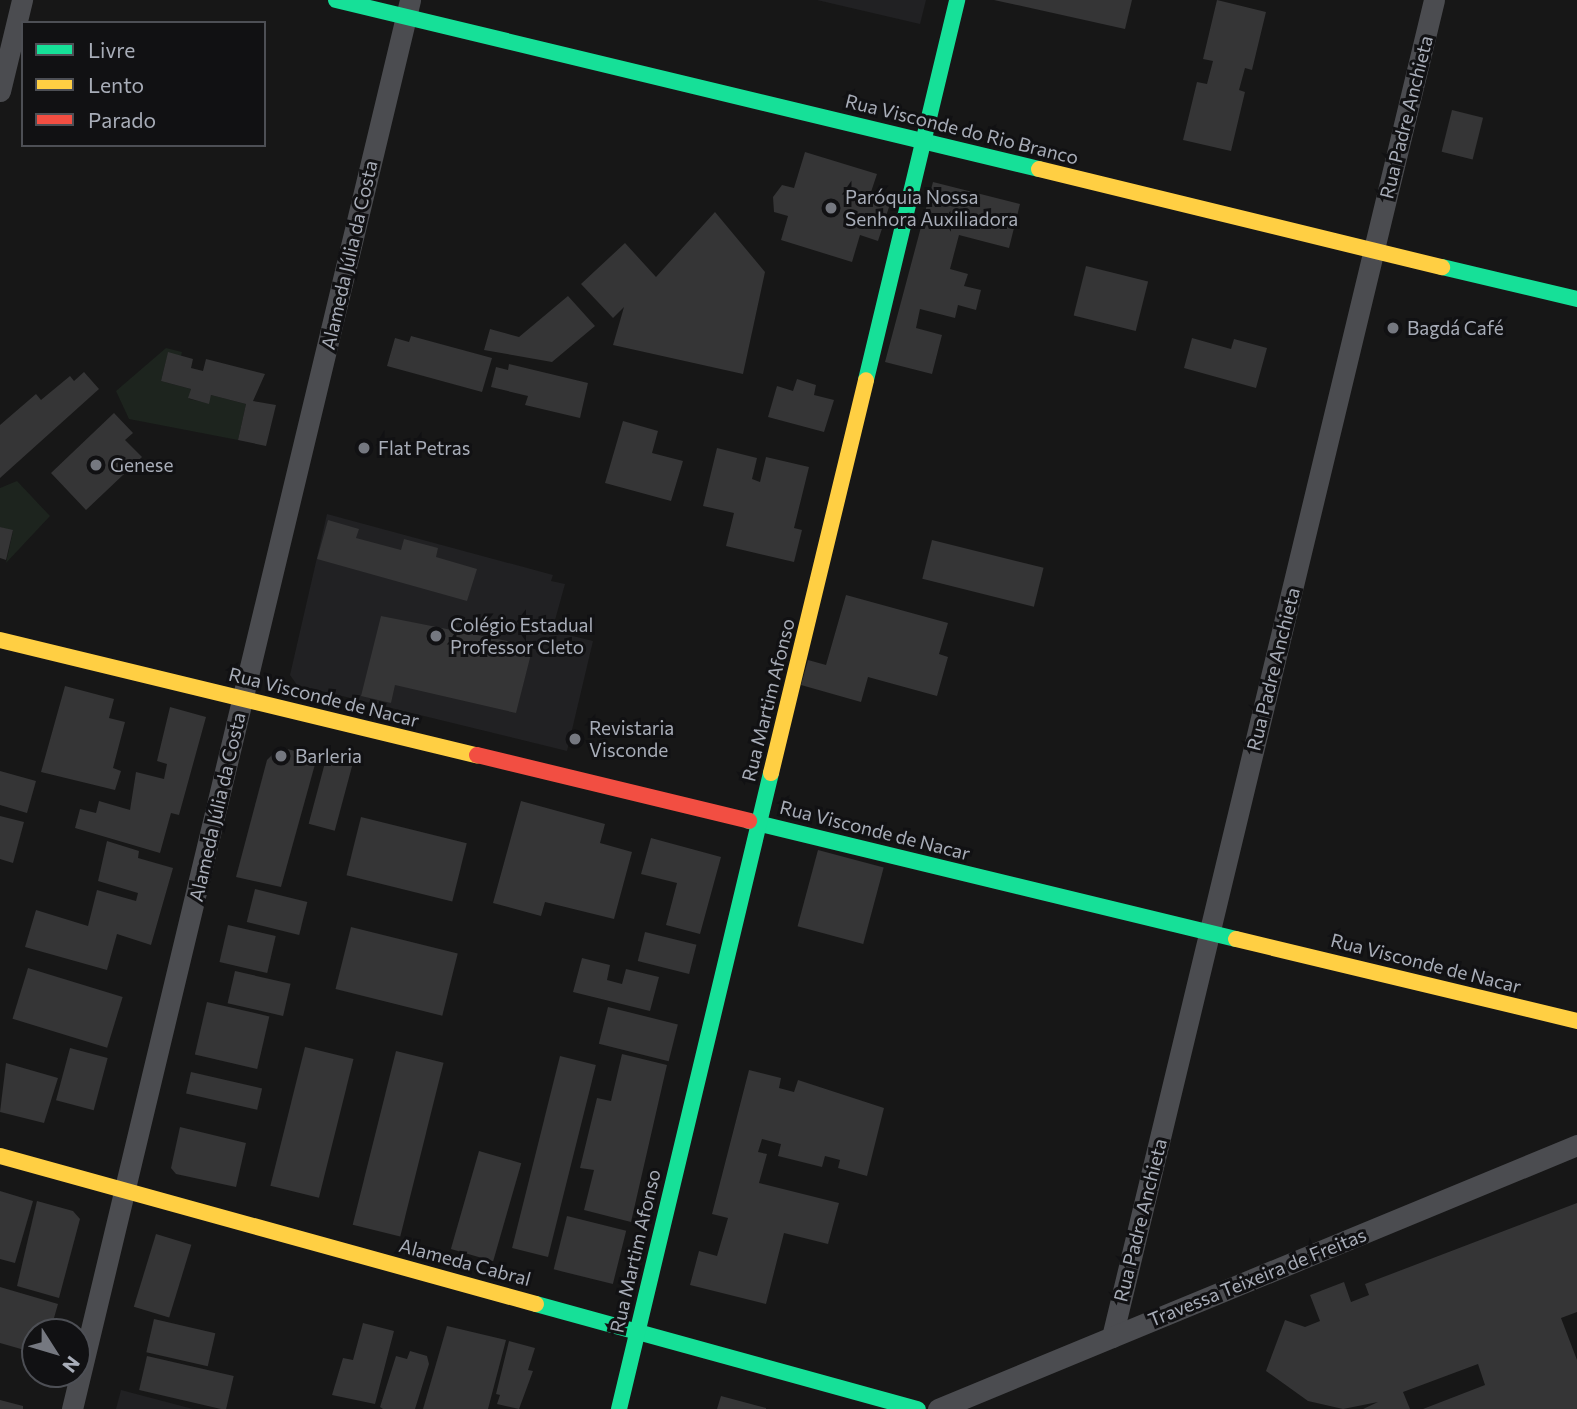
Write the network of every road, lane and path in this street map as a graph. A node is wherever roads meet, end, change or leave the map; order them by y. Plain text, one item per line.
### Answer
1 (22, 0) edge
2 (336, 0) edge
3 (957, 0) edge
4 (1434, 0) edge
5 (408, 8) edge
6 (0, 91) edge
7 (923, 142) junction
8 (1374, 250) junction
9 (1577, 299) edge
10 (0, 640) edge
11 (243, 698) junction
12 (759, 823) junction
13 (1209, 932) junction
14 (1577, 1021) edge
15 (1577, 1145) edge
16 (0, 1156) edge
17 (125, 1191) junction
18 (637, 1332) junction
19 (1112, 1337) junction
20 (72, 1409) edge
21 (619, 1409) edge
22 (918, 1409) edge
23 (938, 1409) edge

1 - 6 street
2 - 5 street, Rua Visconde do Rio Branco
3 - 7 street, Rua Martim Afonso
4 - 8 street, Rua Padre Anchieta
5 - 7 street, Rua Visconde do Rio Branco
5 - 11 street, Alameda Júlia da Costa
7 - 8 street, Rua Visconde do Rio Branco
7 - 12 street, Rua Martim Afonso
8 - 9 street, Rua Visconde do Rio Branco
8 - 13 street, Rua Padre Anchieta
10 - 11 street, Rua Visconde de Nacar
11 - 12 street, Rua Visconde de Nacar
11 - 17 street, Alameda Júlia da Costa
12 - 13 street, Rua Visconde de Nacar
12 - 18 street, Rua Martim Afonso
13 - 14 street, Rua Visconde de Nacar
13 - 19 street, Rua Padre Anchieta
15 - 19 street, Travessa Teixeira de Freitas
16 - 17 street, Alameda Cabral
17 - 18 street, Alameda Cabral
17 - 20 street, Alameda Júlia da Costa
18 - 21 street, Rua Martim Afonso
18 - 22 street, Alameda Cabral
19 - 23 street, Travessa Teixeira de Freitas

